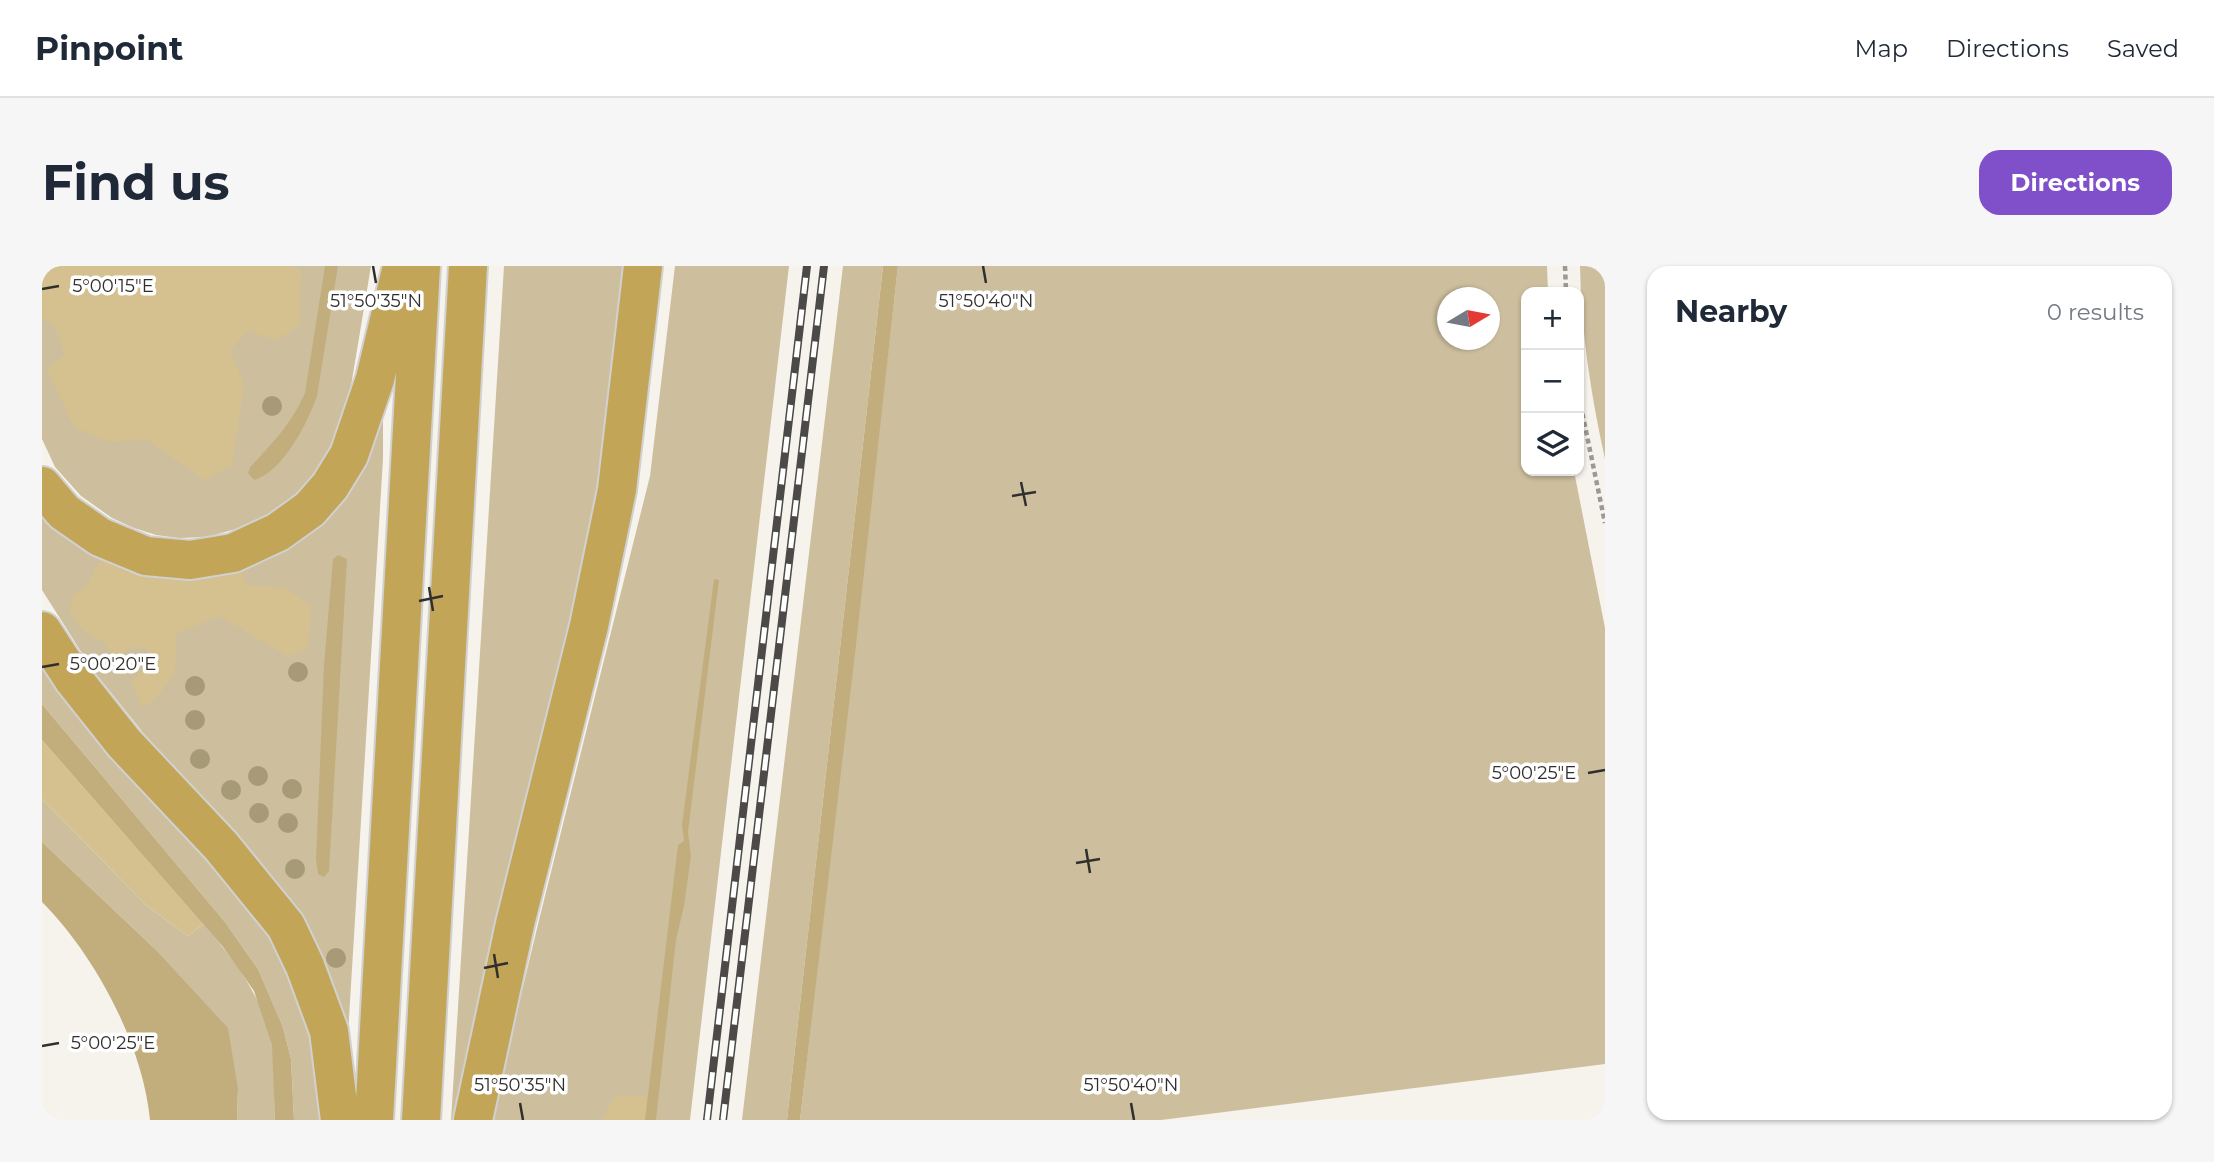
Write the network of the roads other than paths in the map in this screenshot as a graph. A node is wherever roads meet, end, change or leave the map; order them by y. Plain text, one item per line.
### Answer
1 (402, 266) edge
2 (421, 266) edge
3 (468, 266) edge
4 (643, 266) edge
5 (42, 486) edge
6 (42, 631) edge
7 (340, 1120) edge
8 (374, 1120) edge
9 (421, 1120) edge
10 (472, 1120) edge

1 - 5 highway
2 - 8 highway
3 - 9 highway
4 - 10 highway
6 - 7 highway

